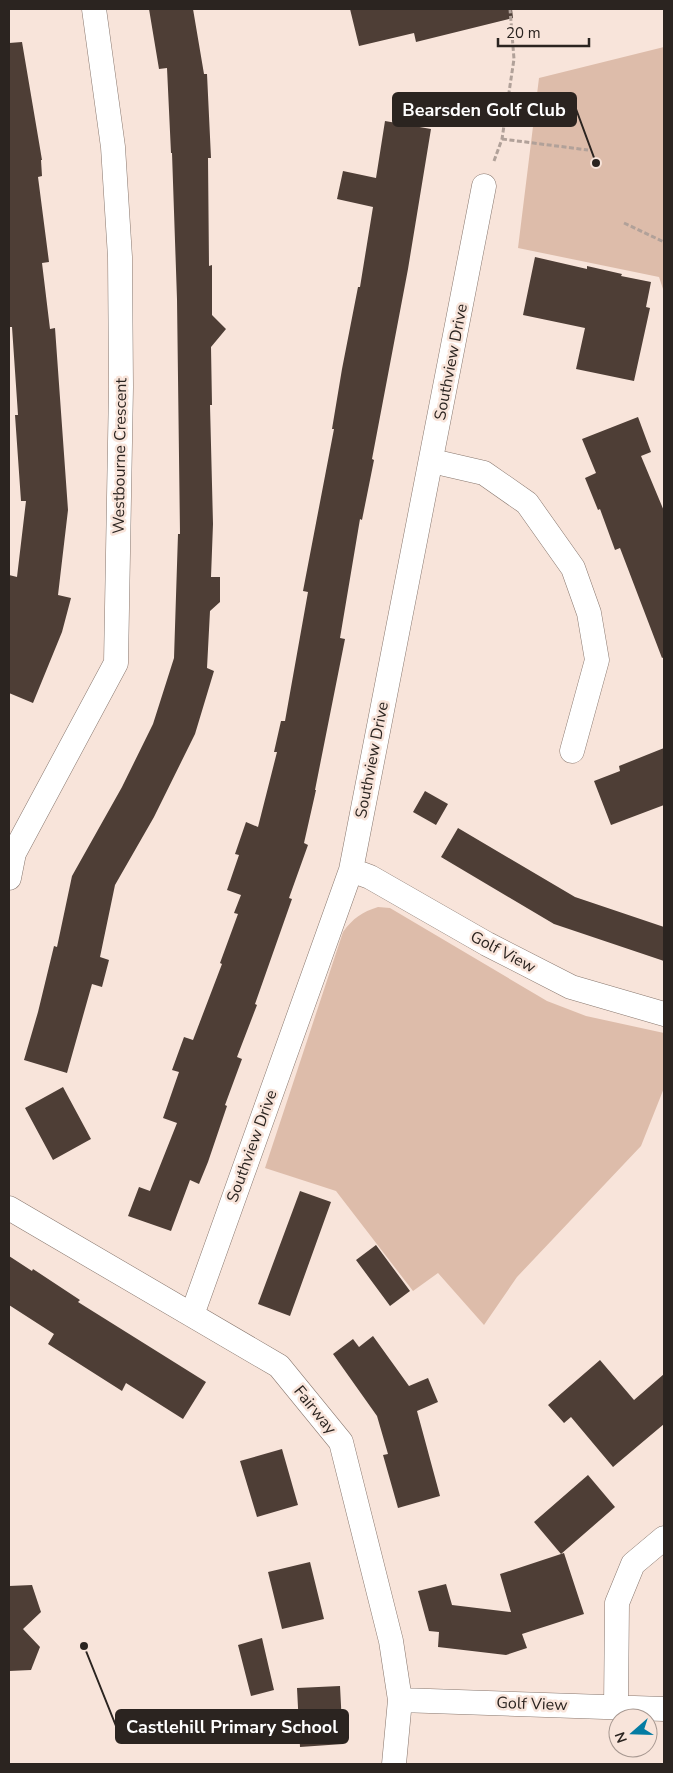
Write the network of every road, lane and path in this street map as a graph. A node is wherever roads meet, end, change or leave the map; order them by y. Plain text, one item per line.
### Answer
1 (94, 9) edge
2 (510, 9) edge
3 (502, 139) junction
4 (588, 150) dead end
5 (484, 186) joint
6 (624, 223) dead end
7 (664, 242) edge
8 (432, 462) junction
9 (572, 751) dead end
10 (11, 852) edge
11 (350, 870) junction
12 (9, 878) edge
13 (664, 1014) edge
14 (9, 1208) edge
15 (192, 1315) junction
16 (664, 1538) edge
17 (400, 1700) junction
18 (616, 1707) junction
19 (664, 1709) edge
20 (394, 1764) edge

1 - 10 street, Westbourne Crescent
2 - 3 path
3 - 4 path
3 - 5 path
5 - 8 street, Southview Drive
6 - 7 path
8 - 9 street
8 - 11 street, Southview Drive
10 - 12 street, Westbourne Crescent
11 - 13 street, Golf View
11 - 15 street, Southview Drive
14 - 15 street, Fairway
15 - 17 street, Fairway
16 - 18 street
17 - 18 street, Golf View
17 - 20 street, Fairway
18 - 19 street, Golf View

